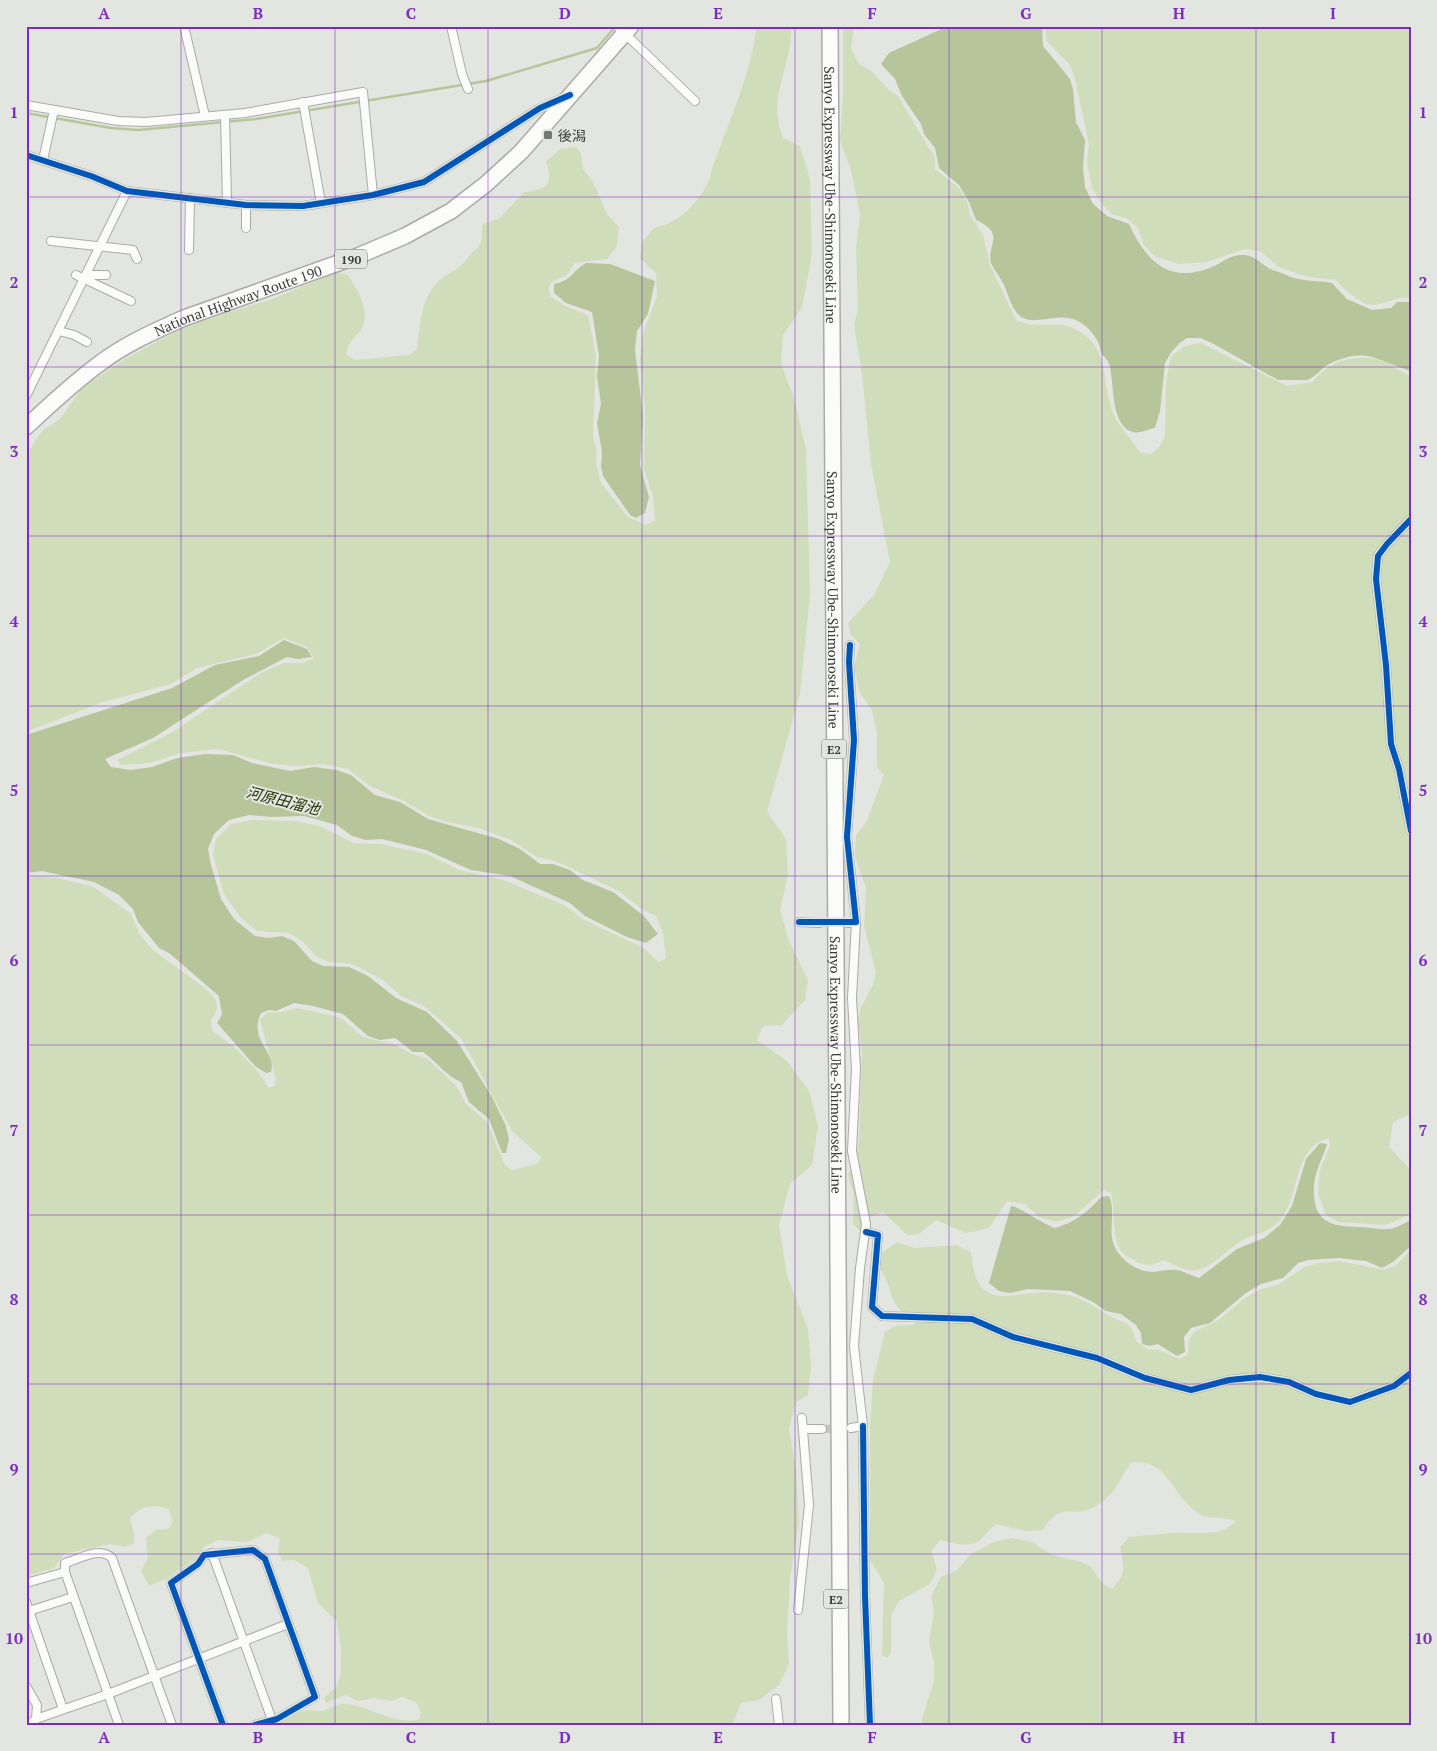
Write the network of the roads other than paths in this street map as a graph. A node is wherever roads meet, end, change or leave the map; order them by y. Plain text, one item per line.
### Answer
1 (184, 26) edge
2 (451, 26) edge
3 (830, 26) edge
4 (624, 29) edge
5 (468, 89) dead end
6 (570, 96) junction
7 (695, 101) dead end
8 (303, 102) junction
9 (26, 105) edge
10 (54, 110) junction
11 (225, 115) junction
12 (205, 116) junction
13 (26, 155) edge
14 (43, 160) junction
15 (126, 191) junction
16 (373, 194) junction
17 (190, 198) junction
18 (227, 202) junction
19 (321, 203) junction
20 (246, 205) junction
21 (246, 228) dead end
22 (51, 241) dead end
23 (99, 246) junction
24 (189, 250) dead end
25 (137, 259) dead end
26 (76, 275) dead end
27 (106, 275) dead end
28 (85, 277) junction
29 (132, 300) dead end
30 (59, 331) junction
31 (87, 342) dead end
32 (26, 396) edge
33 (26, 427) edge
34 (1411, 519) edge
35 (850, 645) dead end
36 (1411, 831) edge
37 (799, 922) dead end
38 (818, 923) tunnel mouth
39 (866, 1232) junction
40 (1411, 1373) edge
41 (802, 1418) dead end
42 (863, 1426) junction
43 (851, 1428) tunnel mouth
44 (803, 1429) junction
45 (822, 1429) tunnel mouth
46 (840, 1472) junction
47 (212, 1553) junction
48 (65, 1572) junction
49 (26, 1582) edge
50 (74, 1596) junction
51 (26, 1602) edge
52 (798, 1610) dead end
53 (29, 1611) junction
54 (29, 1621) edge
55 (288, 1624) junction
56 (244, 1640) junction
57 (199, 1657) junction
58 (154, 1676) junction
59 (26, 1686) edge
60 (108, 1694) junction
61 (776, 1699) dead end
62 (63, 1709) junction
63 (36, 1719) junction
64 (272, 1720) junction
65 (28, 1725) edge
66 (119, 1725) edge
67 (172, 1725) edge
68 (223, 1725) edge
69 (255, 1725) edge
70 (779, 1725) edge
71 (833, 1725) edge
72 (841, 1725) edge
73 (870, 1725) edge

1 - 12 street
2 - 5 street
3 - 46 highway, Sanyo Expressway Ube-Shimonoseki Line / E2
4 - 6 highway, National Highway Route 190 / 190
4 - 7 street
6 - 16 street
6 - 33 highway, National Highway Route 190 / 190
8 - 11 street
8 - 16 street
8 - 19 street
9 - 10 street
10 - 12 street
10 - 14 street
11 - 12 street
11 - 18 street
13 - 14 street
14 - 15 street
15 - 17 street
15 - 23 street
16 - 19 street
17 - 18 street
17 - 24 street
18 - 20 street
19 - 20 street
20 - 21 street
22 - 23 street
23 - 25 street
23 - 28 street
26 - 28 street
27 - 28 street
28 - 29 street
28 - 30 street
30 - 31 street
30 - 32 street
34 - 36 street
35 - 39 street
37 - 38 street
39 - 40 street
39 - 42 street
41 - 44 street
42 - 43 street
42 - 73 street
44 - 45 street
44 - 52 street
46 - 71 highway, Sanyo Expressway Ube-Shimonoseki Line / E2
46 - 72 highway, Sanyo Expressway Ube-Shimonoseki Line / E2
47 - 55 street
47 - 56 street
47 - 57 street
48 - 49 street
48 - 50 street
48 - 58 street
50 - 53 street
50 - 60 street
51 - 53 street
53 - 54 street
54 - 62 street
55 - 56 street
55 - 64 street
56 - 57 street
56 - 64 street
57 - 58 street
57 - 68 street
58 - 60 street
58 - 67 street
59 - 63 street
60 - 62 street
60 - 66 street
61 - 70 street
62 - 63 street
63 - 65 street
64 - 69 street

